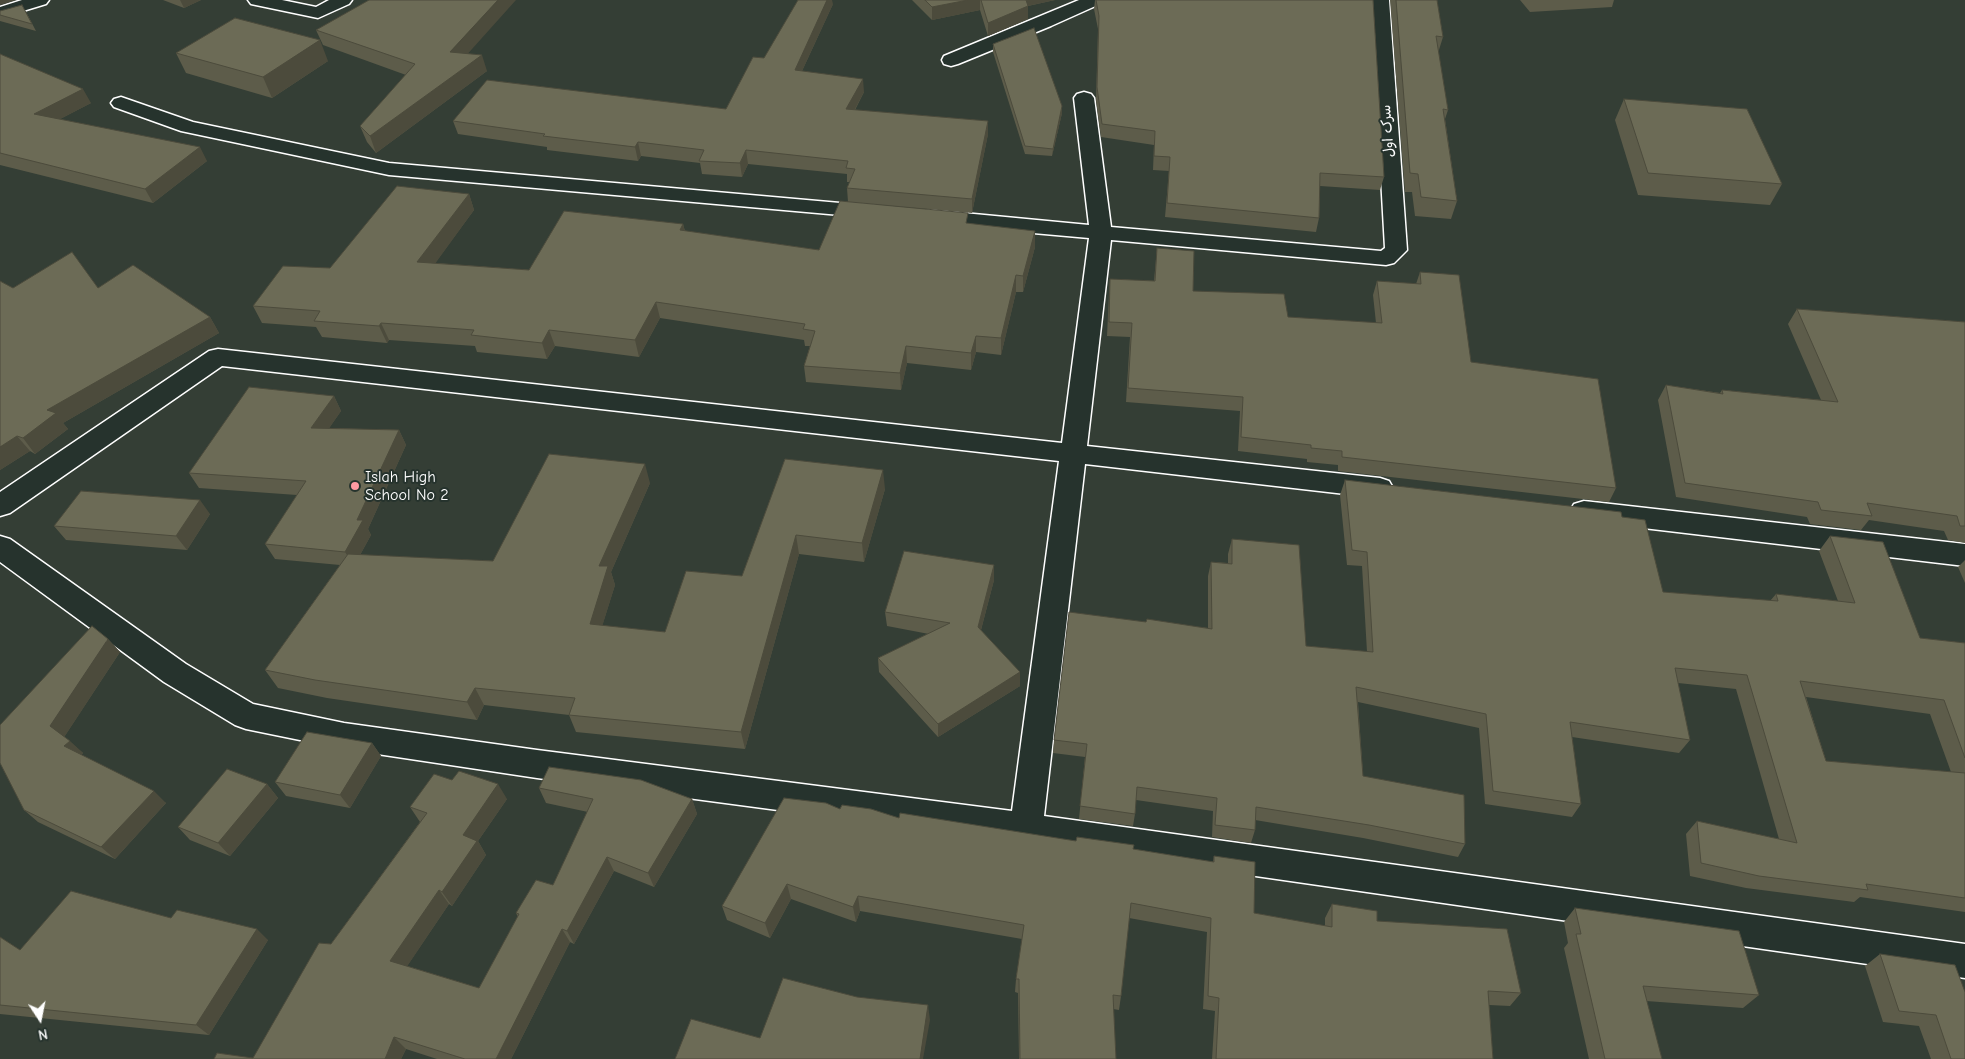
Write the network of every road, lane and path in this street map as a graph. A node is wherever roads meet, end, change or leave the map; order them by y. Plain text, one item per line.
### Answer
1 (40, 0) edge
2 (257, 0) edge
3 (343, 0) edge
4 (1094, 0) edge
5 (1380, 0) edge
6 (0, 12) edge
7 (951, 60) dead end
8 (1084, 98) dead end
9 (121, 103) dead end
10 (1101, 232) junction
11 (1074, 452) junction
12 (1400, 490) edge
13 (0, 506) edge
14 (1559, 508) edge
15 (0, 547) edge
16 (1965, 555) edge
17 (1026, 828) junction
18 (1965, 961) edge

1 - 6 street
2 - 3 street
4 - 7 street
5 - 10 street, سرک اول
8 - 10 street
9 - 10 street
10 - 11 street
11 - 12 street
11 - 13 street
11 - 17 street
14 - 16 street
15 - 17 street
17 - 18 street

